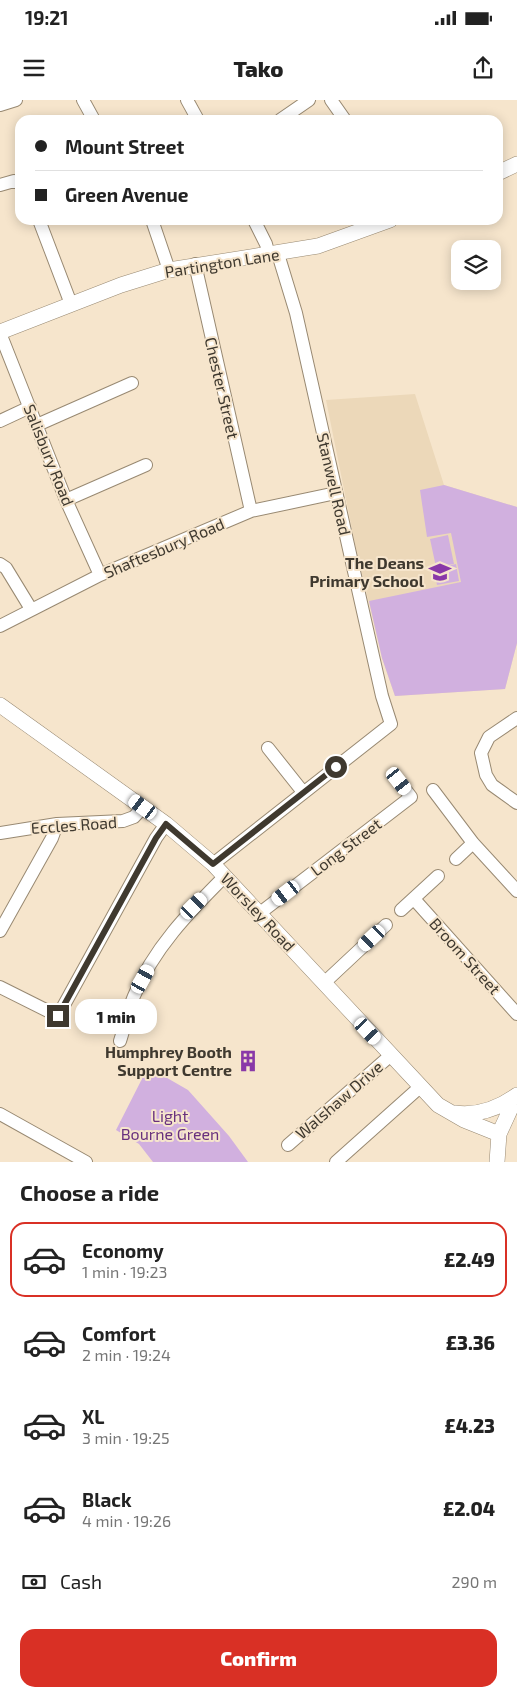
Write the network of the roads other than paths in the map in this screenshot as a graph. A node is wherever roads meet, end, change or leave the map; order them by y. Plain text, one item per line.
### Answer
1 (16, 100) edge
2 (82, 100) edge
3 (308, 100) edge
4 (331, 100) edge
5 (189, 101) edge
6 (0, 105) edge
7 (91, 115) edge
8 (196, 115) edge
9 (287, 115) edge
10 (342, 115) edge
11 (517, 164) edge
12 (503, 171) edge
13 (15, 181) edge
14 (0, 184) edge
15 (41, 225) edge
16 (154, 225) edge
17 (256, 225) edge
18 (376, 225) edge
19 (273, 254) junction
20 (195, 264) junction
21 (169, 270) junction
22 (71, 304) junction
23 (0, 332) edge
24 (132, 383) dead end
25 (30, 407) junction
26 (0, 421) edge
27 (37, 425) junction
28 (146, 465) dead end
29 (336, 493) junction
30 (66, 500) junction
31 (251, 511) junction
32 (0, 564) edge
33 (100, 575) junction
34 (31, 609) junction
35 (0, 626) edge
36 (0, 705) edge
37 (517, 718) edge
38 (268, 748) dead end
39 (394, 776) dead end
40 (433, 790) dead end
41 (303, 792) junction
42 (517, 803) edge
43 (143, 807) junction
44 (57, 824) junction
45 (166, 824) junction
46 (0, 833) edge
47 (473, 843) junction
48 (456, 859) dead end
49 (213, 864) junction
50 (225, 876) junction
51 (438, 876) dead end
52 (517, 891) edge
53 (414, 899) junction
54 (401, 910) dead end
55 (260, 913) junction
56 (386, 925) dead end
57 (0, 931) edge
58 (324, 983) junction
59 (0, 987) edge
60 (517, 1014) edge
61 (120, 1041) dead end
62 (391, 1055) junction
63 (420, 1087) junction
64 (517, 1095) edge
65 (448, 1113) junction
66 (0, 1114) edge
67 (499, 1134) junction
68 (288, 1145) dead end
69 (86, 1162) edge
70 (336, 1162) edge
71 (497, 1162) edge

1 - 6 street
2 - 7 street
3 - 9 street
4 - 10 street
5 - 8 street
11 - 12 main road
13 - 14 street
15 - 22 street
16 - 21 street
17 - 19 street, Stanwell Road
18 - 19 main road, Partington Lane
19 - 20 main road, Partington Lane
19 - 29 street, Stanwell Road
20 - 21 main road, Partington Lane
20 - 31 street, Chester Street
21 - 22 main road, Partington Lane
22 - 23 main road, Partington Lane
23 - 25 street, Salisbury Road
24 - 27 street
25 - 26 street
25 - 27 street, Salisbury Road
27 - 30 street, Salisbury Road
28 - 30 street
29 - 31 street, Shaftesbury Road
29 - 41 street, Stanwell Road
30 - 33 street, Salisbury Road
31 - 33 street, Shaftesbury Road
32 - 34 street
33 - 34 street, Shaftesbury Road
34 - 35 street, Shaftesbury Road
36 - 43 main road, Worsley Road
37 - 42 street
38 - 41 street
39 - 55 street, Long Street
40 - 47 street
41 - 49 street
43 - 44 street, Eccles Road
43 - 45 main road, Worsley Road
44 - 46 street, Eccles Road
44 - 57 street
45 - 49 main road, Worsley Road
45 - 59 street
47 - 48 street
47 - 52 street
49 - 50 main road, Worsley Road
50 - 55 main road, Worsley Road
50 - 61 street
51 - 53 street
53 - 54 street
53 - 60 street, Broom Street
55 - 58 main road, Worsley Road
56 - 58 street
58 - 62 main road, Worsley Road
62 - 63 main road, Worsley Road
62 - 68 street, Walshaw Drive
63 - 65 main road, Worsley Road
63 - 70 street
64 - 65 main road
64 - 67 main road
65 - 67 main road, Worsley Road
66 - 69 street
67 - 71 main road

